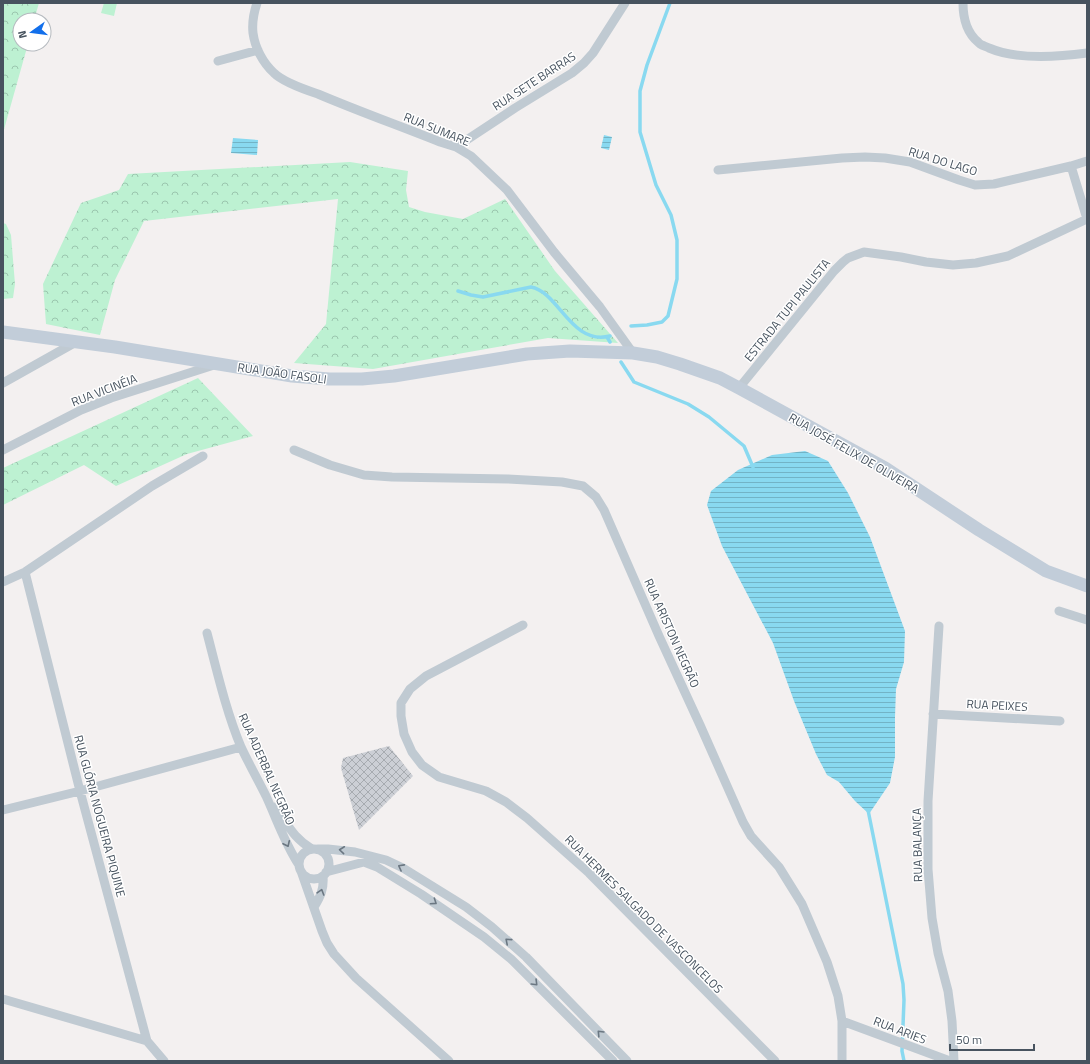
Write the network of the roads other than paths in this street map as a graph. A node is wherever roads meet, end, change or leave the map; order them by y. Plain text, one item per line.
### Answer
1 (257, 3) edge
2 (626, 3) edge
3 (963, 3) edge
4 (258, 50) junction
5 (1087, 53) edge
6 (218, 61) dead end
7 (456, 147) junction
8 (1087, 160) edge
9 (1071, 166) junction
10 (718, 170) dead end
11 (1087, 219) edge
12 (3, 332) edge
13 (77, 341) junction
14 (633, 352) junction
15 (218, 364) junction
16 (3, 383) edge
17 (739, 388) junction
18 (3, 450) edge
19 (294, 450) dead end
20 (203, 456) dead end
21 (25, 572) junction
22 (3, 582) edge
23 (1087, 586) edge
24 (1059, 611) dead end
25 (1087, 620) edge
26 (523, 625) dead end
27 (939, 626) dead end
28 (207, 633) dead end
29 (933, 714) junction
30 (1060, 721) dead end
31 (241, 747) junction
32 (80, 791) junction
33 (266, 796) junction
34 (3, 810) edge
35 (315, 849) junction
36 (300, 868) junction
37 (324, 874) junction
38 (427, 882) junction
39 (421, 894) junction
40 (314, 907) junction
41 (3, 999) edge
42 (842, 1021) junction
43 (147, 1041) junction
44 (164, 1061) edge
45 (449, 1061) edge
46 (613, 1061) edge
47 (627, 1061) edge
48 (775, 1061) edge
49 (842, 1061) edge
50 (950, 1061) edge
51 (954, 1061) edge

1 - 4 street, RUA SUMARE
2 - 7 street, RUA SETE BARRAS
3 - 5 street
4 - 6 street
4 - 7 street, RUA SUMARE
7 - 14 street, RUA SUMARE
8 - 9 street, RUA DO LAGO
9 - 10 street, RUA DO LAGO
9 - 11 street
11 - 17 street, ESTRADA TUPI PAULISTA
12 - 13 main road, RUA JOÃO FASOLI
13 - 15 main road, RUA JOÃO FASOLI
13 - 16 street
14 - 15 main road, RUA JOÃO FASOLI
14 - 17 main road, RUA JOSÉ FELIX DE OLIVEIRA
15 - 18 street, RUA VICINÉIA
17 - 23 main road, RUA JOSÉ FELIX DE OLIVEIRA
19 - 42 street, RUA ARISTON NEGRÃO
20 - 21 street
21 - 22 street
21 - 32 street, RUA GLÓRIA NOGUEIRA PIQUINE
24 - 25 street
26 - 48 street, RUA HERMES SALGADO DE VASCONCELOS
27 - 29 street, RUA BALANÇA
28 - 31 street, RUA ADERBAL NEGRÃO
29 - 30 street, RUA PEIXES
29 - 51 street, RUA BALANÇA
31 - 32 street
31 - 33 street, RUA ADERBAL NEGRÃO
32 - 34 street
32 - 43 street, RUA GLÓRIA NOGUEIRA PIQUINE
33 - 35 street
33 -> 36 street, RUA ADERBAL NEGRÃO
35 - 36 street
35 - 37 street
38 -> 35 street
36 - 37 street
36 - 40 street, RUA ADERBAL NEGRÃO
37 - 39 street
40 -> 37 street
38 - 39 street
47 -> 38 street
39 -> 46 street
40 - 45 street, RUA ADERBAL NEGRÃO
41 - 43 street
42 - 49 street, RUA ARISTON NEGRÃO
42 - 50 street, RUA ARIES
43 - 44 street, RUA GLÓRIA NOGUEIRA PIQUINE

